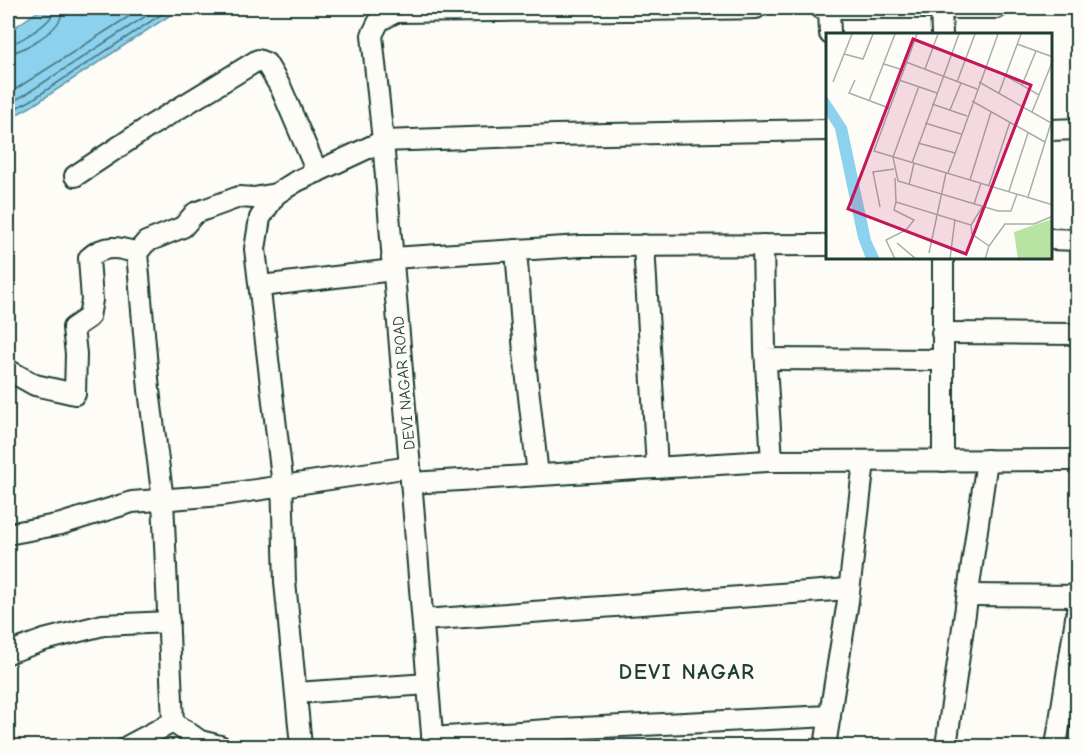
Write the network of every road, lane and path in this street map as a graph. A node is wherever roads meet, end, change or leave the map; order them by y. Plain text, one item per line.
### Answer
1 (756, 8) edge
2 (821, 8) edge
3 (829, 8) edge
4 (889, 8) edge
5 (941, 8) edge
6 (997, 8) edge
7 (647, 9) edge
8 (830, 33) edge
9 (942, 33) edge
10 (1077, 129) edge
11 (826, 130) edge
12 (1052, 130) edge
13 (383, 141) junction
14 (317, 171) junction
15 (75, 176) dead end
16 (276, 194) junction
17 (1052, 239) edge
18 (1077, 240) edge
19 (644, 245) junction
20 (763, 245) junction
21 (826, 245) edge
22 (516, 250) junction
23 (137, 253) junction
24 (943, 260) edge
25 (393, 264) junction
26 (261, 286) junction
27 (942, 333) junction
28 (1077, 334) edge
29 (766, 359) junction
30 (942, 360) junction
31 (8, 370) edge
32 (987, 460) junction
33 (1077, 460) edge
34 (772, 461) junction
35 (864, 461) junction
36 (943, 461) junction
37 (657, 468) junction
38 (411, 475) junction
39 (538, 475) junction
40 (282, 485) junction
41 (163, 500) junction
42 (8, 534) edge
43 (849, 589) junction
44 (968, 595) junction
45 (1077, 596) edge
46 (1077, 605) edge
47 (423, 620) junction
48 (169, 622) junction
49 (8, 652) edge
50 (428, 684) junction
51 (296, 693) junction
52 (1070, 706) edge
53 (830, 716) junction
54 (173, 722) junction
55 (432, 742) edge
56 (128, 747) edge
57 (220, 747) edge
58 (302, 747) edge
59 (825, 747) edge
60 (946, 747) edge
61 (1056, 747) edge

1 - 7 street
2 - 3 street
3 - 4 street
3 - 8 street
4 - 5 street
5 - 6 street
5 - 9 street
7 - 13 street, DEVI NAGAR ROAD
10 - 12 street
11 - 13 street
13 - 14 street
13 - 25 street, DEVI NAGAR ROAD
14 - 15 street
14 - 16 street
16 - 23 street
16 - 26 street
17 - 18 street
19 - 20 street
19 - 22 street
19 - 37 street
20 - 21 street
20 - 29 street
22 - 25 street
22 - 39 street
23 - 31 street
23 - 41 street
24 - 27 street
25 - 26 street
25 - 38 street, DEVI NAGAR ROAD
26 - 40 street
27 - 28 street
27 - 30 street
29 - 30 street
29 - 34 street
30 - 36 street
32 - 33 street
32 - 36 street
32 - 44 street
34 - 35 street
34 - 37 street
35 - 36 street
35 - 43 street
37 - 39 street
38 - 39 street
38 - 40 street
38 - 47 street, DEVI NAGAR ROAD
40 - 41 street
40 - 51 street
41 - 42 street
41 - 48 street
43 - 47 street
43 - 53 street
44 - 45 street
44 - 60 street
46 - 52 street
47 - 50 street, DEVI NAGAR ROAD
48 - 49 street
48 - 54 street
50 - 51 street
50 - 55 street, DEVI NAGAR ROAD
51 - 58 street
52 - 61 street
53 - 55 street
53 - 59 street
54 - 56 street
54 - 57 street

